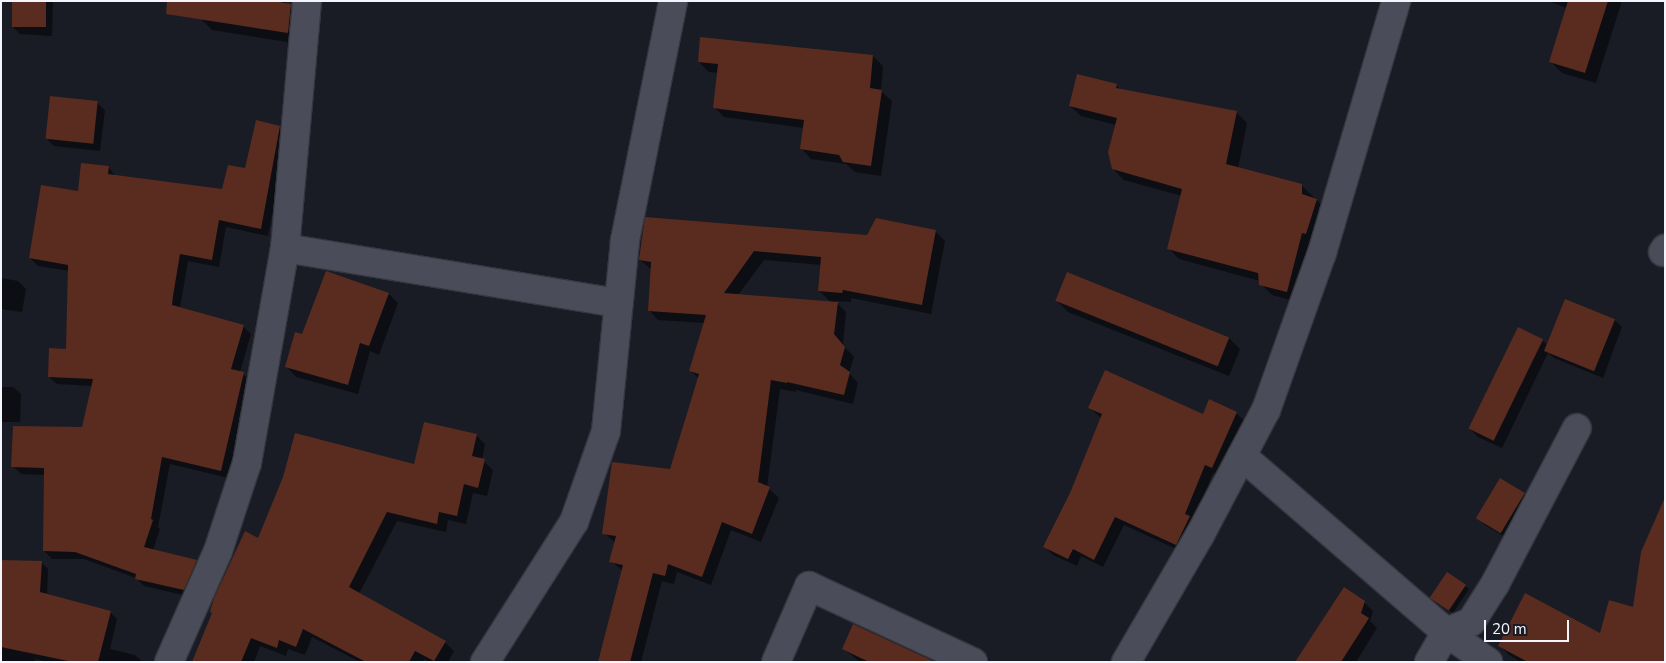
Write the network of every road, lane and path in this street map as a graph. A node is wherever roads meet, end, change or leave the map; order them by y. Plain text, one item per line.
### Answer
1 (308, 1) edge
2 (673, 1) edge
3 (1396, 1) edge
4 (285, 248) junction
5 (619, 303) junction
6 (1577, 428) dead end
7 (1242, 456) junction
8 (1446, 632) junction
9 (169, 662) edge
10 (486, 662) edge
11 (776, 662) edge
12 (973, 662) edge
13 (1126, 662) edge
14 (1429, 662) edge
15 (1488, 662) edge

1 - 4 street
2 - 5 street
3 - 7 street
4 - 5 street
4 - 9 street
5 - 10 street
6 - 8 street
7 - 8 street
7 - 13 street
8 - 14 street
8 - 15 street
11 - 12 street

